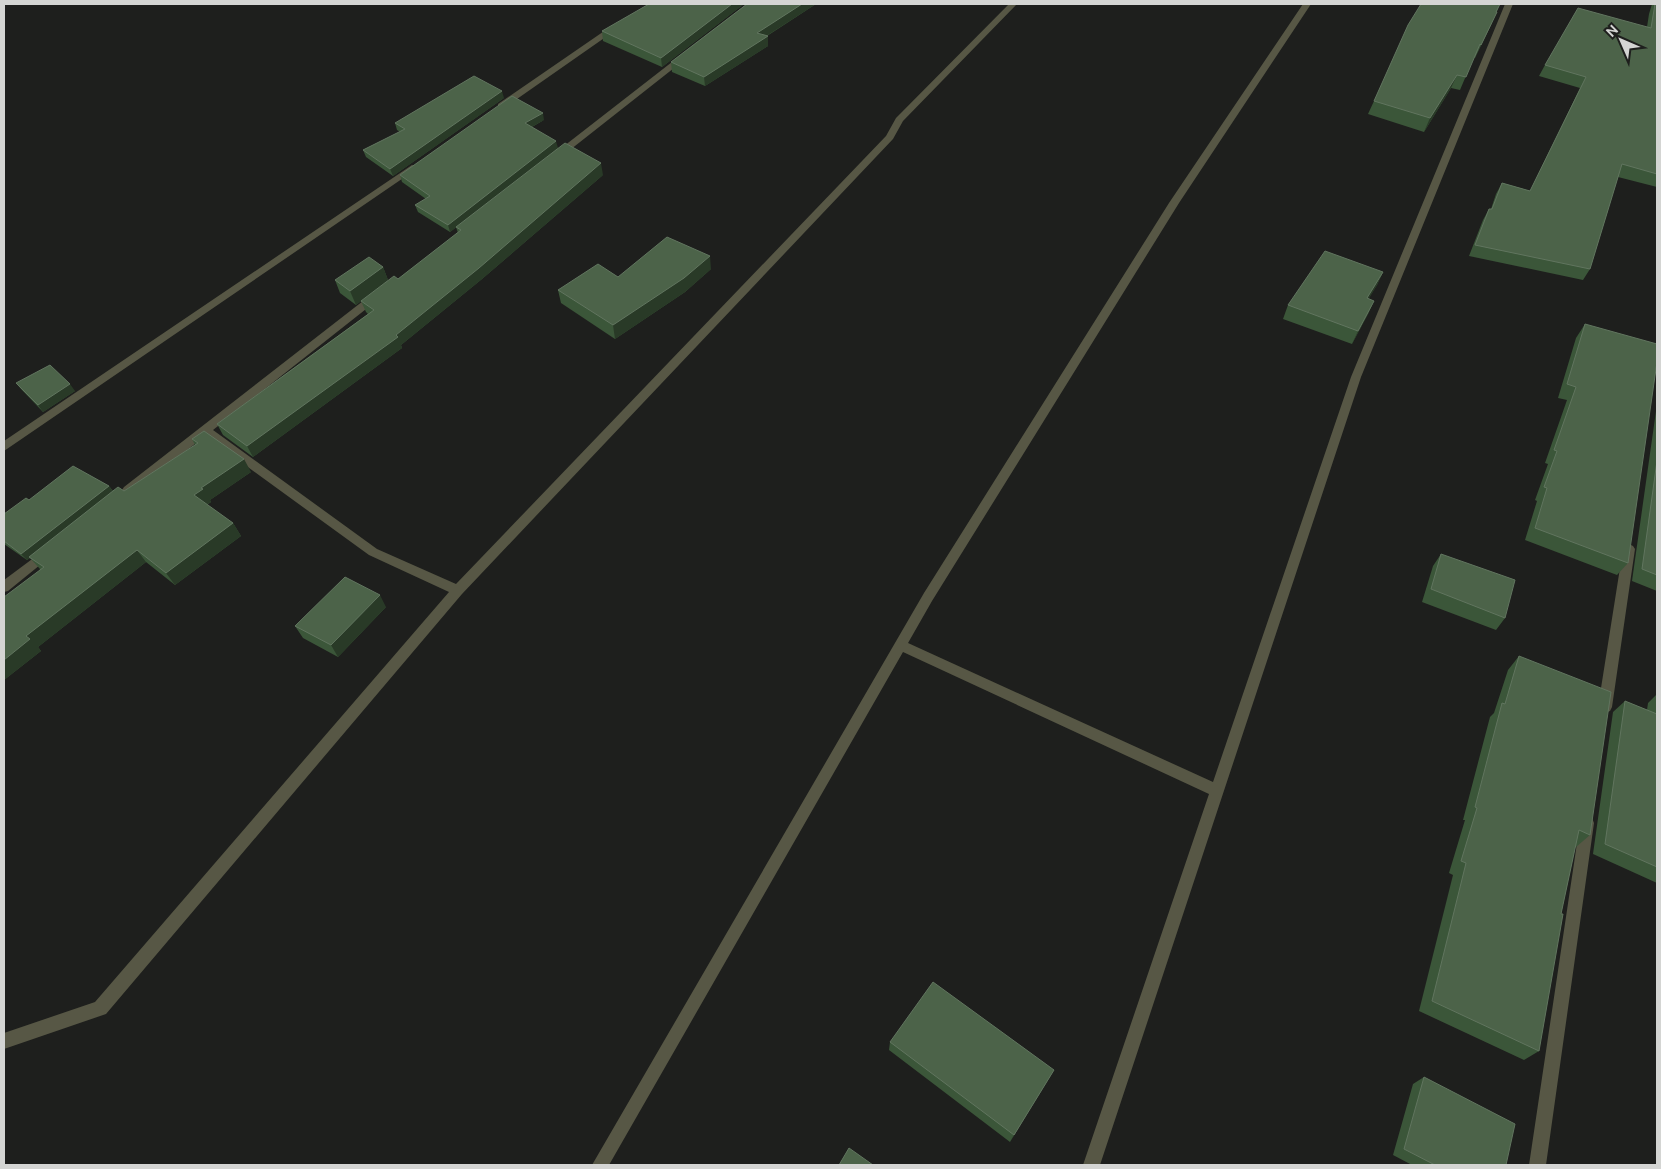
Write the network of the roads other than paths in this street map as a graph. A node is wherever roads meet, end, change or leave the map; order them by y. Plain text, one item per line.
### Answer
1 (1013, 4) edge
2 (1307, 4) edge
3 (1509, 4) edge
4 (624, 20) edge
5 (693, 49) edge
6 (496, 110) edge
7 (424, 160) edge
8 (551, 160) edge
9 (386, 289) edge
10 (205, 430) junction
11 (4, 447) edge
12 (120, 496) edge
13 (1630, 536) edge
14 (58, 545) edge
15 (4, 587) edge
16 (458, 590) junction
17 (900, 646) junction
18 (1602, 724) edge
19 (1217, 791) junction
20 (1589, 813) edge
21 (4, 1041) edge
22 (600, 1165) edge
23 (1092, 1165) edge
24 (1537, 1165) edge

1 - 16 street
2 - 17 street
3 - 19 street
4 - 6 street
5 - 8 street
7 - 11 street
9 - 10 street
10 - 12 street
10 - 16 street
13 - 18 street
14 - 15 street
16 - 21 street
17 - 19 street
17 - 22 street
19 - 23 street
20 - 24 street

